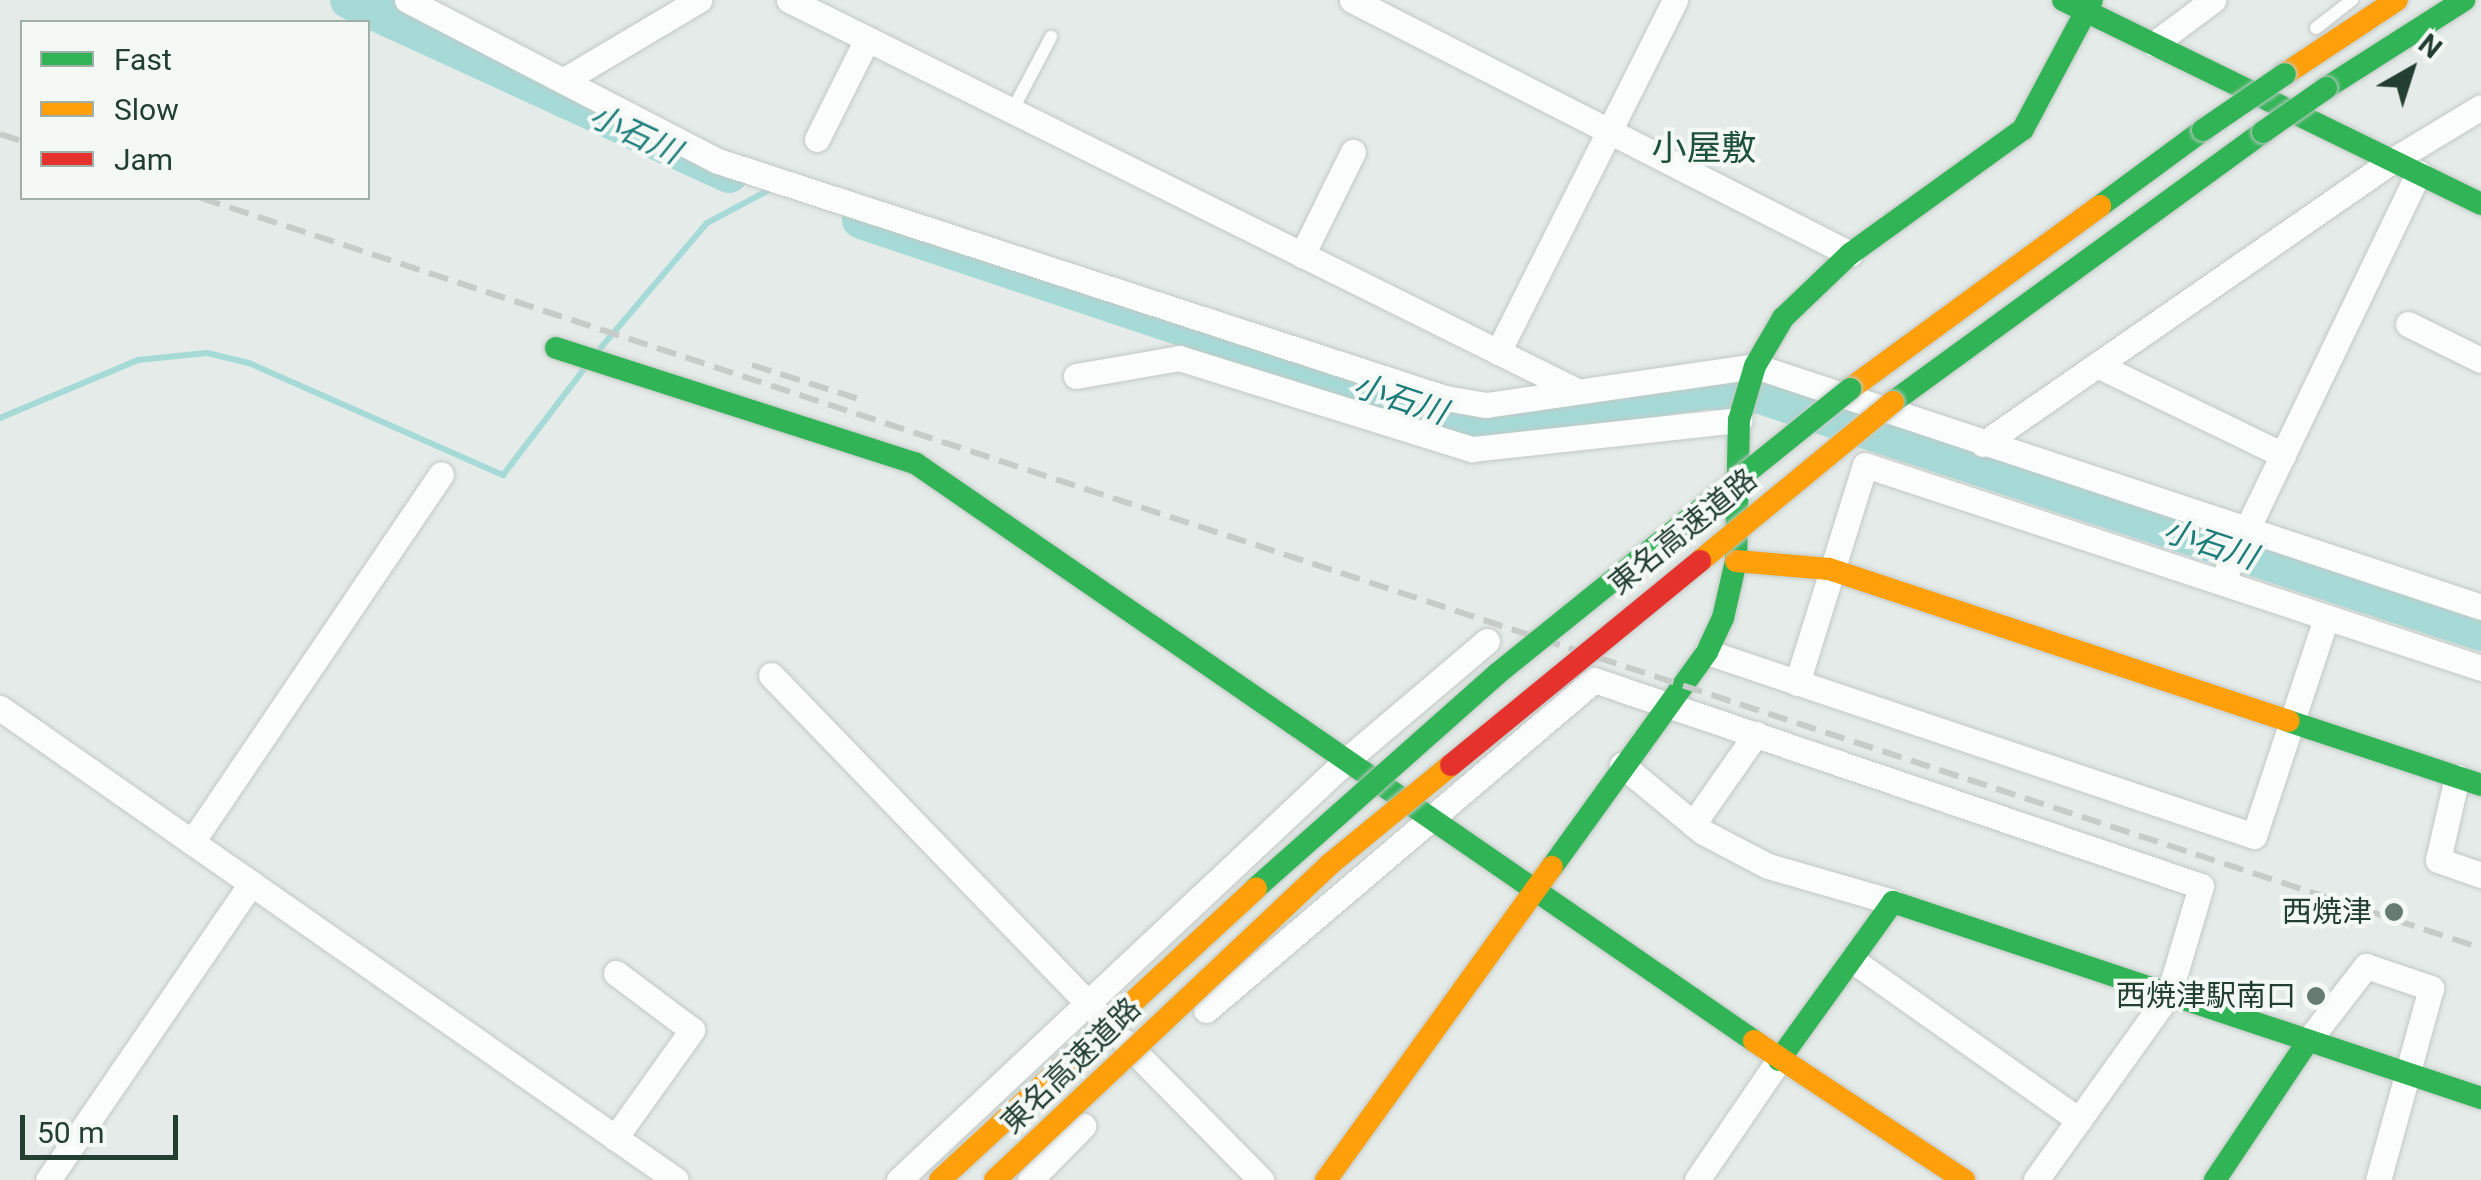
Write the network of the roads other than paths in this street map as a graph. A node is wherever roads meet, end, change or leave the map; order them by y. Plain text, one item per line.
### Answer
1 (407, 0) edge
2 (699, 0) edge
3 (789, 0) edge
4 (1352, 0) edge
5 (1675, 0) edge
6 (2063, 0) edge
7 (2213, 0) edge
8 (2352, 0) edge
9 (2397, 0) edge
10 (2464, 0) edge
11 (2089, 6) edge
12 (456, 10) edge
13 (1051, 37) dead end
14 (867, 38) junction
15 (2154, 44) junction
16 (2295, 44) dead end
17 (2281, 55) dead end
18 (2410, 56) dead end
19 (2267, 66) dead end
20 (2354, 70) junction
21 (566, 79) junction
22 (2481, 107) edge
23 (1012, 111) junction
24 (1609, 128) junction
25 (817, 139) dead end
26 (1353, 152) dead end
27 (2390, 162) junction
28 (2418, 174) junction
29 (2481, 204) edge
30 (1302, 254) junction
31 (1850, 254) junction
32 (2408, 324) dead end
33 (556, 348) dead end
34 (1498, 352) junction
35 (2481, 360) edge
36 (2096, 365) junction
37 (1753, 372) junction
38 (1076, 376) dead end
39 (1578, 392) junction
40 (1738, 420) junction
41 (1983, 444) junction
42 (2282, 455) junction
43 (441, 474) dead end
44 (2245, 532) junction
45 (1736, 560) junction
46 (1829, 568) junction
47 (2222, 581) junction
48 (2481, 607) edge
49 (2326, 618) junction
50 (1487, 641) dead end
51 (1707, 652) junction
52 (2481, 668) edge
53 (771, 675) dead end
54 (1797, 682) junction
55 (1670, 705) junction
56 (0, 708) edge
57 (2292, 722) junction
58 (1756, 734) junction
59 (1349, 758) junction
60 (1622, 765) junction
61 (2469, 781) edge
62 (1431, 816) junction
63 (1693, 824) junction
64 (192, 842) junction
65 (2481, 875) edge
66 (251, 883) junction
67 (1530, 892) junction
68 (1893, 902) junction
69 (1852, 960) junction
70 (616, 972) dead end
71 (2169, 994) junction
72 (1086, 1001) junction
73 (2308, 1041) junction
74 (1779, 1060) junction
75 (1145, 1063) junction
76 (2410, 1074) junction
77 (2481, 1098) edge
78 (2079, 1120) junction
79 (615, 1138) junction
80 (48, 1180) edge
81 (676, 1180) edge
82 (899, 1180) edge
83 (940, 1180) edge
84 (996, 1180) edge
85 (1030, 1180) edge
86 (1261, 1180) edge
87 (1326, 1180) edge
88 (1697, 1180) edge
89 (1964, 1180) edge
90 (2036, 1180) edge
91 (2214, 1180) edge
92 (2378, 1180) edge

1 - 12 street
2 - 21 street
3 - 14 street
4 - 24 street
5 - 24 street
6 - 11 main road
7 - 15 street
8 - 16 lane
9 - 83 main road, 東名高速道路, bridge
10 - 20 main road, 東名高速道路
11 - 15 main road
11 - 31 main road
12 - 21 street
13 - 23 lane
14 - 23 street
14 - 25 street
15 - 27 main road
17 - 19 lane
18 - 20 lane
20 - 84 main road, 東名高速道路, bridge
21 - 39 street
22 - 27 street
23 - 30 street
24 - 31 street
24 - 34 street
26 - 30 street
27 - 28 main road
27 - 36 street
28 - 29 main road
28 - 42 street
30 - 34 street
31 - 37 main road
32 - 35 street
33 - 59 main road
34 - 39 street
36 - 41 street
36 - 42 street
37 - 39 street
37 - 40 main road
37 - 41 street
38 - 40 street
40 - 45 main road
41 - 44 street
42 - 44 street
43 - 64 street
44 - 47 street
44 - 48 street
45 - 46 main road
45 - 51 main road
46 - 47 street
46 - 54 street
46 - 57 main road
47 - 49 street
49 - 52 street
49 - 57 street
50 - 59 street
51 - 54 street
51 - 55 main road
53 - 72 street
54 - 57 street
55 - 58 street
55 - 60 main road
55 - 62 street
56 - 64 street
57 - 61 main road
58 - 63 street
58 - 71 street
59 - 62 main road
59 - 72 street
60 - 63 street
60 - 67 main road
61 - 65 street
62 - 67 main road
62 - 75 street
63 - 68 street
64 - 66 street
66 - 79 street
66 - 80 street
67 - 74 main road
67 - 87 main road
68 - 69 main road
68 - 71 main road
69 - 74 main road
69 - 78 street
70 - 79 street
71 - 73 main road
71 - 78 street
72 - 75 street
72 - 82 street
73 - 76 main road
73 - 76 street
73 - 91 main road
74 - 88 street
74 - 89 main road
75 - 85 street
75 - 86 street
76 - 77 main road
76 - 92 street
78 - 90 street
79 - 81 street

